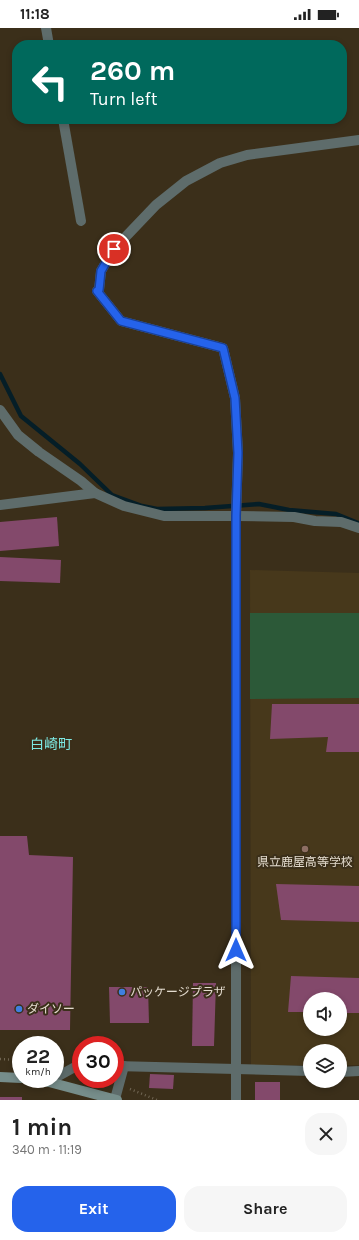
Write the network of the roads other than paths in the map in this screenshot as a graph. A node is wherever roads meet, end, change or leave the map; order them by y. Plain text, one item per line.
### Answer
1 (46, 28) edge
2 (48, 40) edge
3 (64, 124) edge
4 (359, 140) edge
5 (81, 221) dead end
6 (0, 410) edge
7 (95, 493) junction
8 (0, 505) edge
9 (236, 516) junction
10 (359, 528) edge
11 (124, 1066) edge
12 (236, 1070) junction
13 (303, 1071) edge
14 (347, 1072) edge
15 (359, 1072) edge
16 (0, 1077) edge
17 (12, 1078) edge
18 (64, 1083) edge
19 (117, 1088) edge
20 (116, 1100) edge
21 (236, 1100) edge

1 - 2 street
3 - 5 street
4 - 9 street
6 - 7 street
7 - 8 street
7 - 9 street
9 - 10 street
9 - 12 street
11 - 12 street
12 - 13 street
12 - 21 street
14 - 15 street
16 - 17 street
18 - 20 street
19 - 20 street

